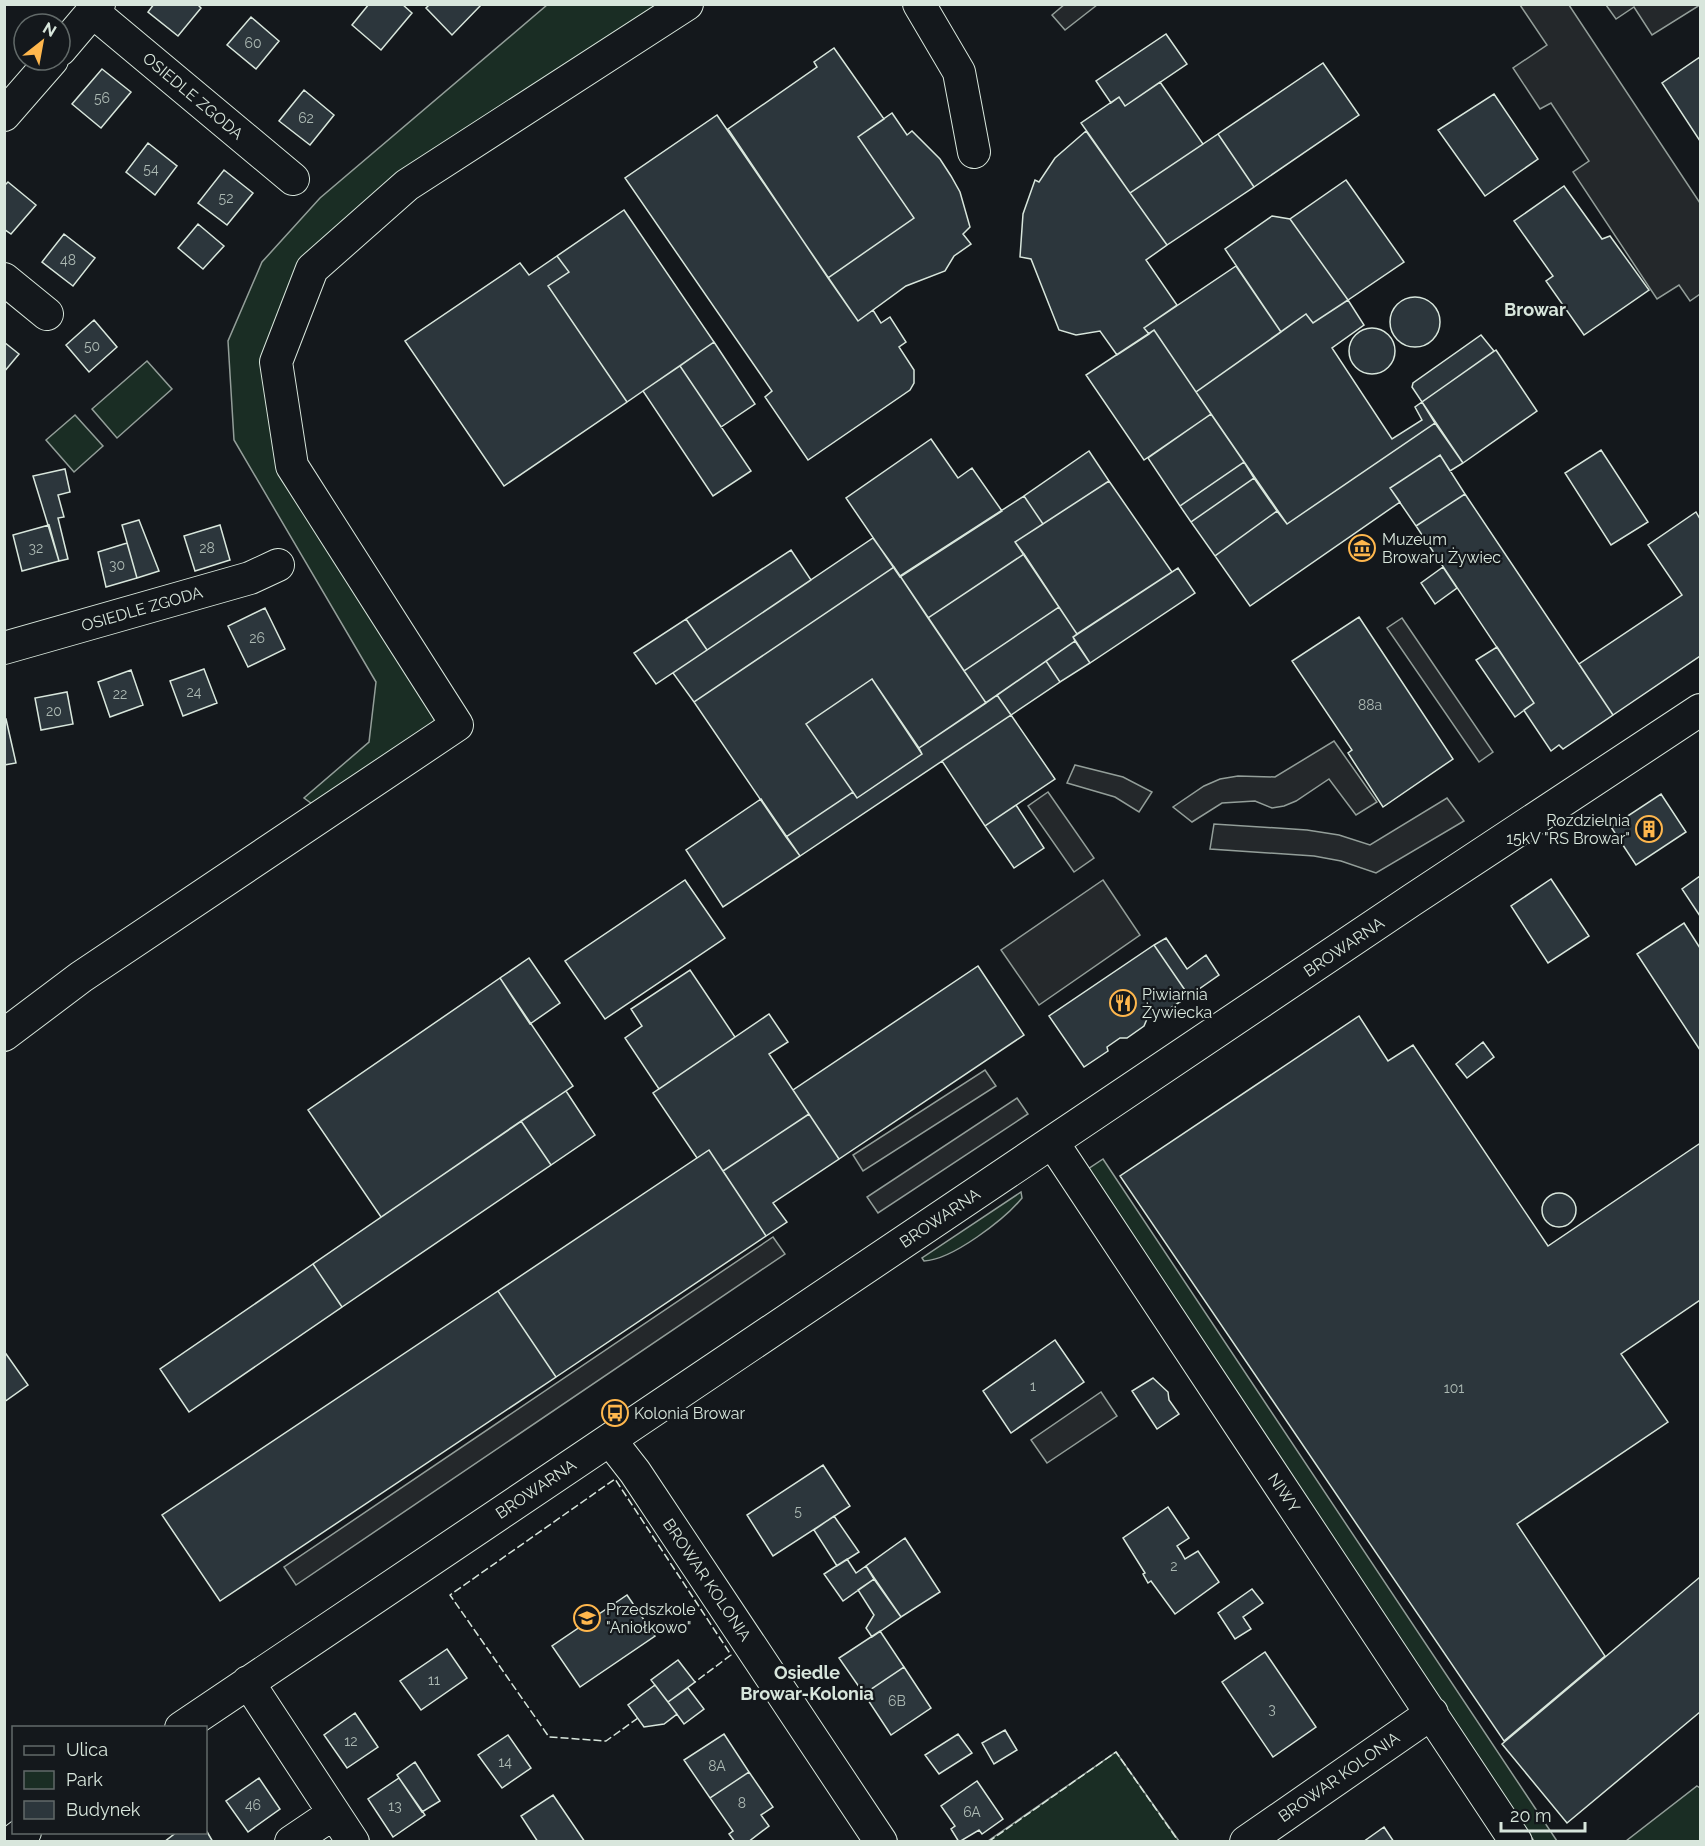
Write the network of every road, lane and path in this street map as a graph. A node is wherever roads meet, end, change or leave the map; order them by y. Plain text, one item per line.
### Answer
1 (687, 4) edge
2 (919, 4) edge
3 (96, 8) edge
4 (72, 36) edge
5 (42, 72) edge
6 (4, 115) edge
7 (974, 152) dead end
8 (293, 179) dead end
9 (4, 279) edge
10 (47, 314) dead end
11 (278, 565) dead end
12 (4, 648) edge
13 (1701, 710) edge
14 (4, 1035) edge
15 (1053, 1143) junction
16 (610, 1440) junction
17 (248, 1682) junction
18 (1432, 1713) junction
19 (184, 1726) edge
20 (334, 1813) junction
21 (291, 1842) edge
22 (353, 1842) edge
23 (881, 1842) edge
24 (1246, 1842) edge
25 (1516, 1842) edge

1 - 14 street
2 - 7 street
3 - 4 street, OSIEDLE ZGODA
3 - 8 street, OSIEDLE ZGODA
5 - 6 street
9 - 10 street
11 - 12 street, OSIEDLE ZGODA
13 - 15 street, BROWARNA
15 - 16 street, BROWARNA
15 - 18 street, NIWY
16 - 17 street, BROWARNA
16 - 23 street, BROWAR KOLONIA
17 - 19 street, BROWARNA
17 - 20 street
18 - 24 street, BROWAR KOLONIA
18 - 25 street, NIWY
20 - 21 street
20 - 22 street

